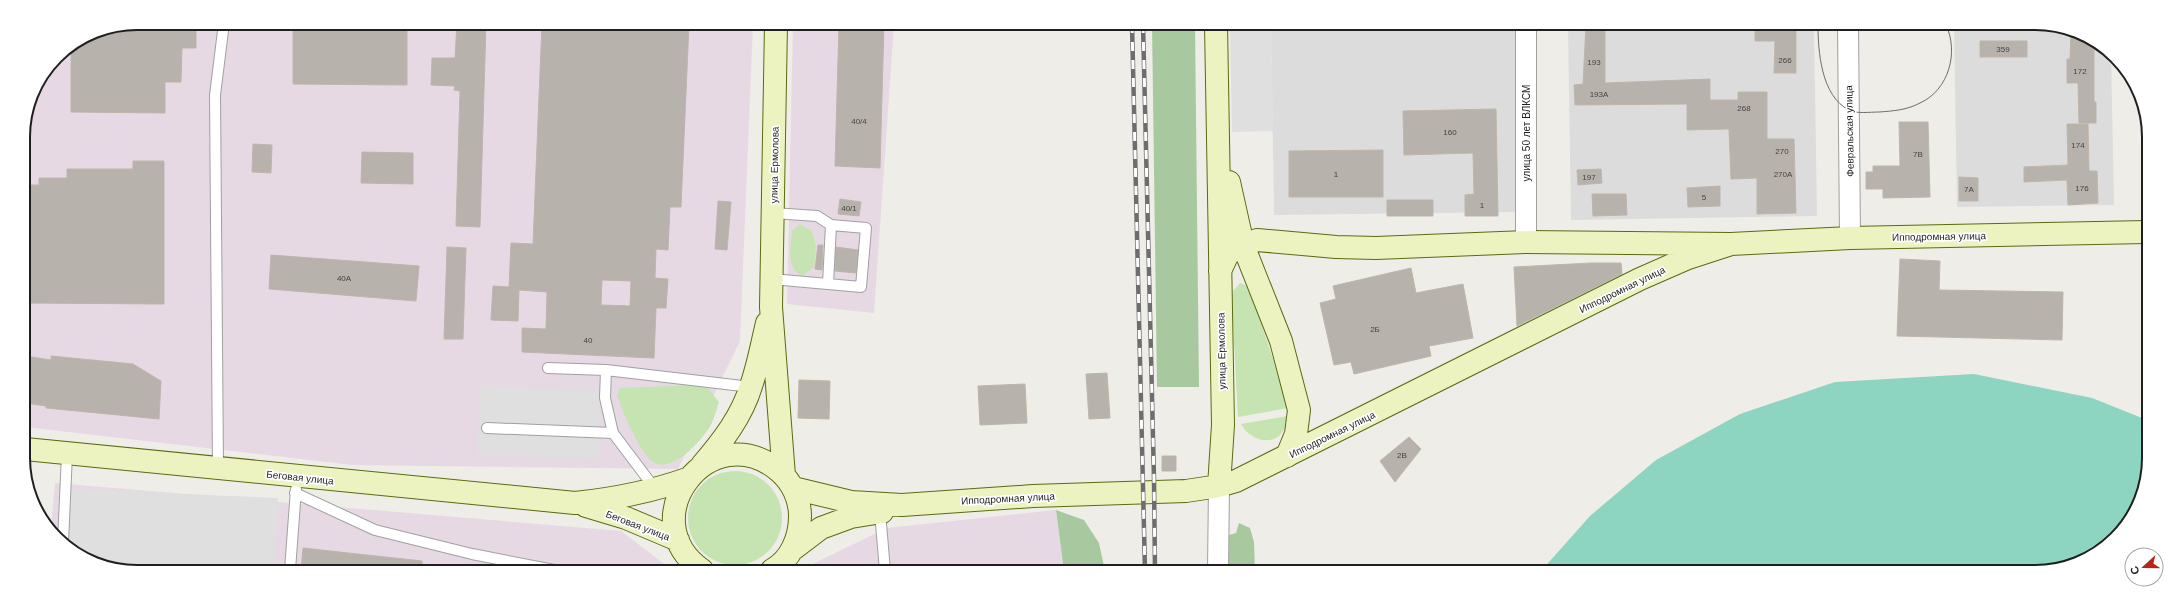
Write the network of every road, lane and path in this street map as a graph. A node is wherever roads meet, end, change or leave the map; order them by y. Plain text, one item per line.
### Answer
1 (223, 30) edge
2 (776, 30) edge
3 (1216, 30) edge
4 (1526, 30) edge
5 (1848, 30) edge
6 (1219, 131) junction
7 (773, 213) junction
8 (831, 225) junction
9 (2142, 232) edge
10 (1850, 238) junction
11 (1526, 242) junction
12 (1731, 244) junction
13 (1243, 245) junction
14 (1220, 271) junction
15 (772, 279) junction
16 (828, 284) junction
17 (771, 307) junction
18 (548, 368) dead end
19 (606, 370) junction
20 (751, 388) junction
21 (486, 428) dead end
22 (613, 433) junction
23 (30, 450) edge
24 (67, 454) junction
25 (1286, 456) junction
26 (218, 468) junction
27 (694, 473) junction
28 (789, 482) junction
29 (296, 485) junction
30 (1220, 486) junction
31 (656, 490) junction
32 (575, 503) junction
33 (902, 505) junction
34 (880, 512) junction
35 (63, 536) edge
36 (678, 540) junction
37 (792, 550) junction
38 (290, 565) edge
39 (528, 565) edge
40 (696, 565) edge
41 (779, 565) edge
42 (884, 565) edge
43 (1218, 565) edge

1 - 26 lane
2 - 7 street, улица Ермолова
3 - 6 street, улица Ермолова
4 - 11 street, улица 50 лет ВЛКСМ
5 - 10 street, Февральская улица
6 - 13 street, улица Ермолова
6 - 14 street, улица Ермолова
7 - 8 lane
7 - 15 street, улица Ермолова
8 - 16 lane
8 - 16 lane
9 - 10 street, Ипподромная улица
10 - 12 street, Ипподромная улица
11 - 12 street, Ипподромная улица
11 - 13 street, Ипподромная улица
12 - 25 street, Ипподромная улица
13 - 14 street, Ипподромная улица
13 - 25 street, улица Ермолова
14 - 30 street, улица Ермолова
15 - 16 lane
15 - 17 street, улица Ермолова
17 - 20 street, улица Ермолова
17 - 28 street, улица Ермолова
18 - 19 lane
19 - 20 lane
19 - 22 lane
20 - 27 street, улица Ермолова
21 - 22 lane
22 - 31 lane
23 - 24 street, Беговая улица
24 - 26 street, Беговая улица
24 - 35 lane
25 - 30 street, Ипподромная улица
26 - 29 street, Беговая улица
27 - 28 street
27 - 31 street, Беговая улица
27 - 36 street, улица Ермолова
28 - 33 street, Ипподромная улица
28 - 37 street, улица Ермолова
29 - 32 street, Беговая улица
29 - 38 lane
29 - 39 lane
30 - 33 street, Ипподромная улица
30 - 43 street, улица Ермолова
31 - 32 street, Беговая улица
32 - 36 street, Беговая улица
33 - 34 street, Ипподромная улица
34 - 37 street, Ипподромная улица
34 - 42 lane
36 - 40 street, улица Ермолова
37 - 41 street, улица Ермолова

